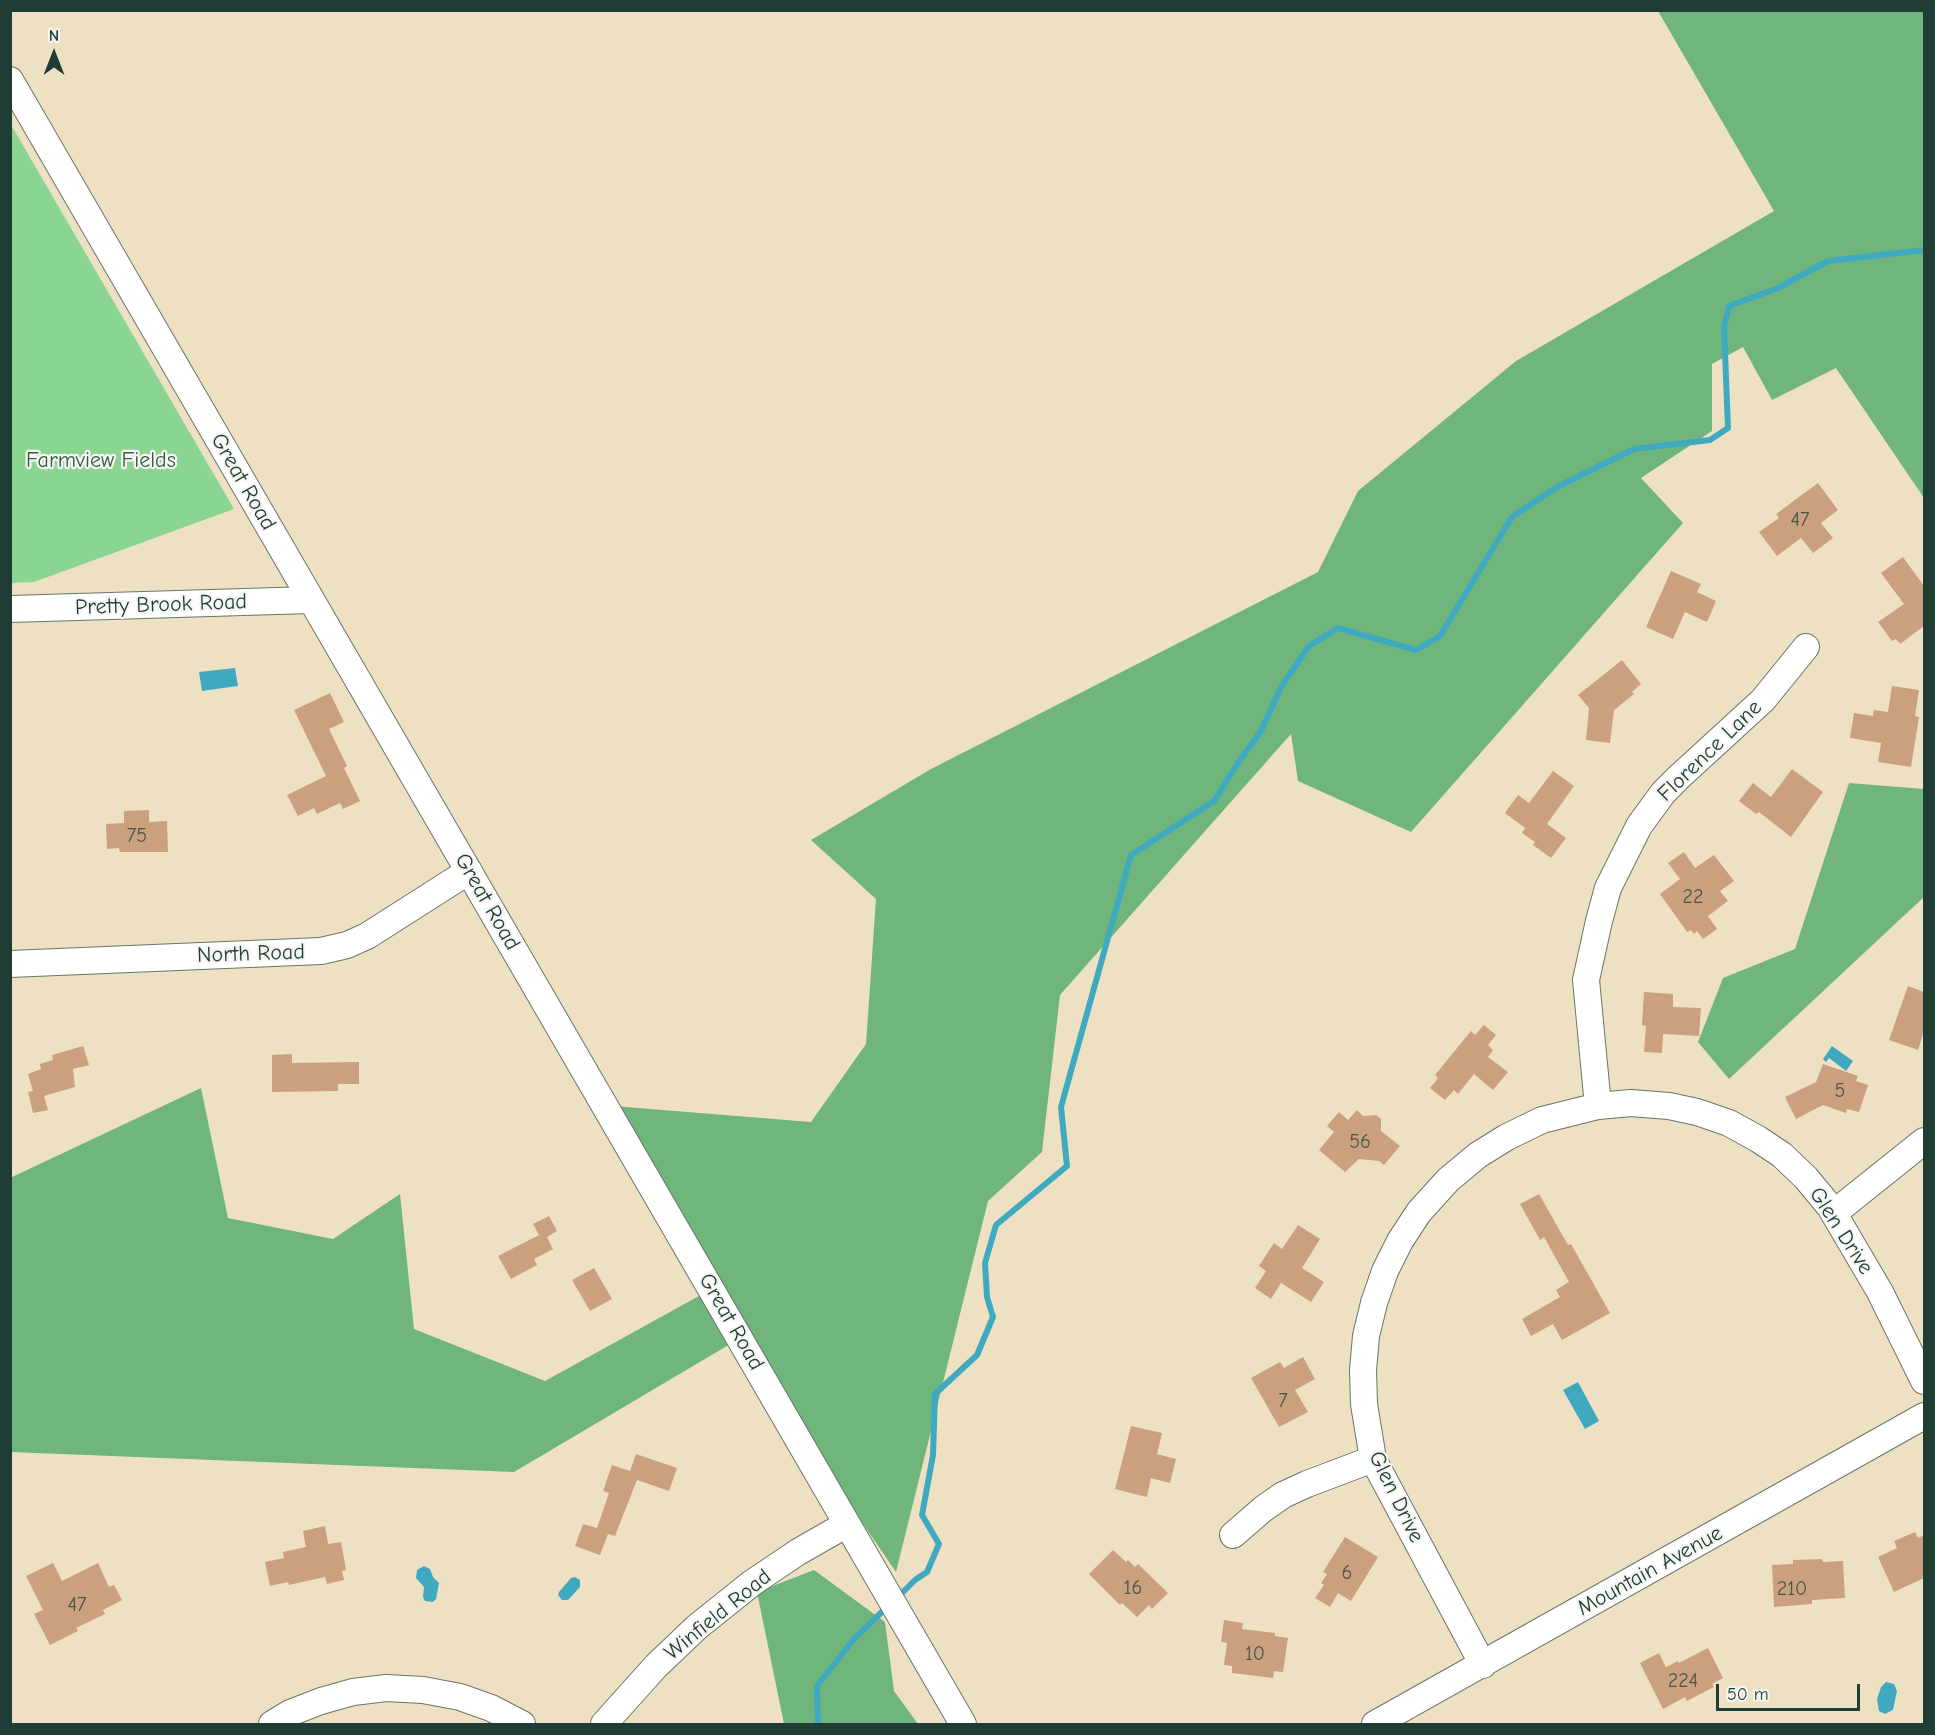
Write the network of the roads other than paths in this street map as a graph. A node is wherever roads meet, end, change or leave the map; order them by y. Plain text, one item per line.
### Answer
1 (10, 80) edge
2 (312, 600) junction
3 (10, 609) edge
4 (1806, 647) dead end
5 (469, 871) junction
6 (10, 964) edge
7 (1598, 1106) junction
8 (1924, 1141) edge
9 (1834, 1213) junction
10 (1924, 1381) edge
11 (1924, 1416) edge
12 (1373, 1459) junction
13 (847, 1524) junction
14 (1233, 1535) dead end
15 (1483, 1665) junction
16 (272, 1725) edge
17 (522, 1725) edge
18 (604, 1725) edge
19 (963, 1725) edge
20 (1375, 1725) edge

1 - 2 street, Great Road
2 - 3 street, Pretty Brook Road
2 - 5 street, Great Road
4 - 7 street, Florence Lane
5 - 6 street, North Road
5 - 13 street, Great Road
7 - 9 street, Glen Drive
7 - 12 street, Glen Drive
8 - 9 street
9 - 10 street, Glen Drive
11 - 15 street, Mountain Avenue
12 - 14 street
12 - 15 street, Glen Drive
13 - 18 street, Winfield Road
13 - 19 street, Great Road
15 - 20 street, Mountain Avenue
16 - 17 street

